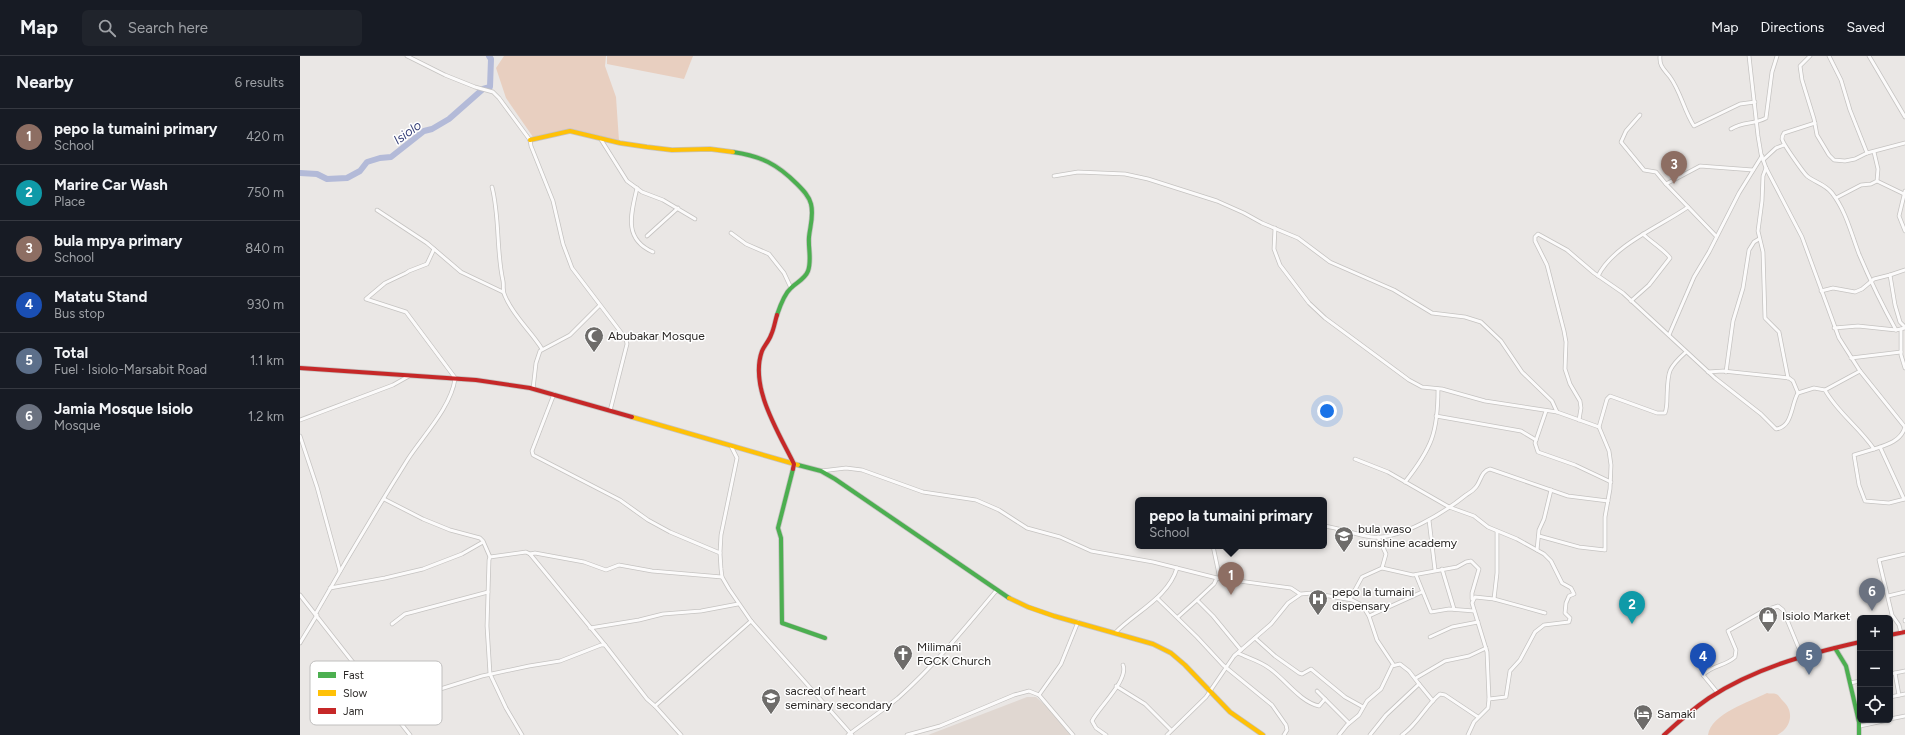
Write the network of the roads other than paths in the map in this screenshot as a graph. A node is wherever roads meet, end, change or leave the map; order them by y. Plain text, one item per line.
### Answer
1 (407, 56) edge
2 (1660, 56) edge
3 (1749, 56) edge
4 (1778, 56) edge
5 (1810, 56) edge
6 (1829, 56) edge
7 (1869, 56) edge
8 (1755, 102) junction
9 (1640, 115) dead end
10 (1905, 117) edge
11 (1757, 123) junction
12 (1815, 123) junction
13 (1731, 129) dead end
14 (600, 138) junction
15 (530, 140) junction
16 (1905, 143) edge
17 (1784, 145) junction
18 (1874, 152) junction
19 (1867, 153) junction
20 (1762, 158) junction
21 (1766, 168) junction
22 (1753, 170) junction
23 (1054, 176) dead end
24 (1877, 180) junction
25 (1666, 184) junction
26 (492, 186) dead end
27 (637, 188) junction
28 (1904, 192) edge
29 (1836, 198) junction
30 (1688, 207) junction
31 (678, 208) junction
32 (377, 210) dead end
33 (696, 219) dead end
34 (1274, 228) junction
35 (1905, 231) edge
36 (731, 233) dead end
37 (1643, 234) junction
38 (648, 236) dead end
39 (1716, 236) junction
40 (1759, 239) junction
41 (434, 249) junction
42 (653, 252) dead end
43 (1905, 270) edge
44 (1890, 275) junction
45 (1598, 276) junction
46 (1872, 281) junction
47 (791, 288) junction
48 (1821, 291) junction
49 (503, 292) junction
50 (1631, 301) junction
51 (599, 306) junction
52 (1905, 327) edge
53 (1834, 328) junction
54 (1901, 329) junction
55 (1896, 330) junction
56 (1669, 335) junction
57 (542, 349) junction
58 (1686, 352) junction
59 (1901, 352) junction
60 (1851, 358) junction
61 (1905, 367) edge
62 (300, 368) edge
63 (1860, 371) junction
64 (1708, 372) junction
65 (1726, 372) junction
66 (411, 374) junction
67 (1788, 378) junction
68 (455, 379) junction
69 (534, 389) junction
70 (1438, 389) junction
71 (1825, 390) junction
72 (1798, 393) junction
73 (554, 394) junction
74 (610, 411) junction
75 (1546, 411) junction
76 (1557, 412) junction
77 (1436, 416) junction
78 (300, 420) edge
79 (1579, 420) junction
80 (1599, 427) junction
81 (1905, 427) edge
82 (1904, 434) edge
83 (300, 436) edge
84 (1536, 440) junction
85 (731, 446) junction
86 (1880, 447) junction
87 (1874, 449) junction
88 (1355, 459) dead end
89 (794, 464) junction
90 (821, 472) junction
91 (1405, 482) junction
92 (1611, 482) junction
93 (1551, 490) junction
94 (384, 498) junction
95 (1905, 499) edge
96 (1608, 501) junction
97 (1449, 507) junction
98 (1429, 520) junction
99 (1327, 527) edge
100 (1496, 531) junction
101 (1539, 536) junction
102 (1378, 537) junction
103 (484, 542) junction
104 (1214, 549) edge
105 (1537, 550) junction
106 (720, 553) junction
107 (530, 554) junction
108 (1905, 554) edge
109 (490, 558) junction
110 (1177, 568) junction
111 (1382, 568) junction
112 (1442, 569) junction
113 (1435, 570) junction
114 (340, 571) junction
115 (1416, 575) junction
116 (722, 577) junction
117 (1219, 579) junction
118 (330, 588) junction
119 (996, 591) junction
120 (488, 592) junction
121 (1422, 592) junction
122 (1905, 592) edge
123 (300, 594) edge
124 (1300, 594) junction
125 (1888, 596) junction
126 (1157, 598) junction
127 (1350, 599) junction
128 (1472, 599) junction
129 (1494, 599) junction
130 (1197, 600) junction
131 (738, 604) junction
132 (1454, 609) junction
133 (1474, 611) junction
134 (1545, 613) dead end
135 (316, 614) junction
136 (1369, 616) junction
137 (1178, 618) junction
138 (751, 621) junction
139 (1078, 622) junction
140 (1478, 622) junction
141 (392, 624) dead end
142 (590, 628) junction
143 (1903, 632) edge
144 (1114, 633) junction
145 (1893, 634) edge
146 (1430, 637) dead end
147 (825, 638) dead end
148 (1255, 638) junction
149 (300, 643) edge
150 (1857, 643) edge
151 (605, 645) junction
152 (1486, 648) junction
153 (1835, 648) junction
154 (1239, 652) junction
155 (1802, 656) junction
156 (352, 661) edge
157 (1393, 664) junction
158 (1123, 665) dead end
159 (1226, 668) junction
160 (1905, 671) edge
161 (1895, 673) joint
162 (490, 674) junction
163 (1416, 678) junction
164 (1857, 682) edge
165 (1850, 683) junction
166 (1419, 684) junction
167 (1116, 686) junction
168 (442, 688) edge
169 (1317, 691) dead end
170 (1210, 692) junction
171 (1717, 692) junction
172 (1905, 694) edge
173 (1039, 695) junction
174 (1898, 695) junction
175 (1893, 696) edge
176 (1325, 698) junction
177 (1489, 699) junction
178 (1433, 701) junction
179 (1857, 702) edge
180 (655, 706) junction
181 (1363, 707) junction
182 (1905, 716) edge
183 (1478, 718) junction
184 (1893, 719) edge
185 (1349, 723) junction
186 (1860, 723) edge
187 (1874, 723) edge
188 (402, 725) edge
189 (1860, 726) junction
190 (1171, 730) junction
191 (410, 735) edge
192 (522, 735) edge
193 (681, 735) edge
194 (850, 735) edge
195 (907, 735) edge
196 (1073, 735) edge
197 (1106, 735) edge
198 (1167, 735) edge
199 (1263, 735) edge
200 (1284, 735) edge
201 (1339, 735) edge
202 (1370, 735) edge
203 (1402, 735) edge
204 (1468, 735) edge
205 (1664, 735) edge
206 (1859, 735) edge

1 - 15 street
2 - 8 street
3 - 8 street
4 - 11 street
5 - 12 street
6 - 19 street
7 - 10 street
8 - 11 street
9 - 25 street
11 - 13 street
11 - 20 street
12 - 17 street
12 - 19 street
14 - 15 main road
14 - 27 street
14 - 47 main road
15 - 51 street
16 - 18 street
17 - 20 street
17 - 29 street
18 - 19 street
18 - 24 street
20 - 21 street
20 - 22 street
21 - 40 street
21 - 48 street
22 - 25 street
22 - 39 street
23 - 34 street
24 - 28 street
24 - 29 street
25 - 30 street
26 - 49 street
27 - 31 street
27 - 42 street
28 - 35 street
29 - 46 street
30 - 37 street
30 - 39 street
31 - 33 street
31 - 38 street
32 - 41 street
34 - 70 street
34 - 76 street
36 - 47 street
37 - 45 street
37 - 50 street
39 - 56 street
40 - 65 street
40 - 67 street
41 - 49 street
41 - 68 street
43 - 44 street
44 - 46 street
44 - 52 street
45 - 50 street
45 - 79 street
46 - 48 street
46 - 55 street
47 - 89 main road
48 - 53 street
49 - 57 street
50 - 56 street
51 - 57 street
51 - 74 street
52 - 54 street
53 - 55 street
53 - 60 street
54 - 55 street
54 - 59 street
56 - 58 street
57 - 69 street
58 - 64 street
58 - 80 street
59 - 60 street
59 - 61 street
60 - 63 street
62 - 66 main road
63 - 71 street
63 - 81 street
64 - 65 street
64 - 72 street
65 - 67 street
66 - 68 main road
66 - 78 street
67 - 72 street
68 - 69 main road
68 - 94 street
69 - 73 main road
70 - 75 street
70 - 77 street
71 - 72 street
71 - 87 street
73 - 74 main road
73 - 106 street
74 - 85 main road
75 - 76 street
75 - 84 street
76 - 79 street
77 - 84 street
77 - 91 street
79 - 80 street
80 - 92 street
81 - 82 street
82 - 86 street
83 - 114 street
84 - 92 street
85 - 89 main road
85 - 106 street
86 - 87 street
86 - 95 street
87 - 95 street
88 - 91 street
89 - 90 main road
89 - 147 main road
90 - 110 street
90 - 119 main road
91 - 97 street
92 - 96 street
93 - 96 street
93 - 97 street
93 - 101 street
94 - 103 street
94 - 114 street
96 - 101 street
97 - 98 street
97 - 100 street
98 - 102 street
98 - 113 street
99 - 102 street
100 - 105 street
100 - 129 street
101 - 105 street
102 - 111 street
103 - 109 street
103 - 118 street
104 - 117 street
105 - 177 street
106 - 116 street
107 - 109 street
107 - 116 street
107 - 142 street
108 - 125 street
109 - 120 street
110 - 117 street
110 - 126 street
111 - 115 street
111 - 127 street
112 - 113 street
112 - 128 street
112 - 132 street
113 - 115 street
114 - 118 street
115 - 121 street
116 - 131 street
117 - 124 street
117 - 130 street
118 - 135 street
119 - 139 main road
119 - 194 street
120 - 141 street
120 - 162 street
121 - 132 street
121 - 136 street
122 - 125 street
123 - 135 street
124 - 127 street
124 - 148 street
125 - 143 street
126 - 137 street
126 - 144 street
127 - 136 street
128 - 129 street
128 - 133 street
129 - 134 street
130 - 137 street
130 - 154 street
131 - 138 street
131 - 142 street
132 - 133 street
133 - 140 street
135 - 149 street
135 - 156 street
136 - 157 street
137 - 159 street
138 - 180 street
138 - 194 street
139 - 144 main road
139 - 173 street
140 - 146 street
140 - 152 street
142 - 151 street
143 - 145 main road
144 - 170 main road
148 - 154 street
148 - 181 street
150 - 153 main road
151 - 162 street
151 - 180 street
152 - 163 street
152 - 177 street
153 - 155 main road
153 - 165 main road
154 - 159 street
154 - 176 street
155 - 171 main road
155 - 171 street
157 - 163 street
157 - 181 street
158 - 167 street
159 - 170 street
159 - 200 street
160 - 161 street
161 - 174 street
162 - 168 street
162 - 192 street
163 - 166 street
164 - 165 street
165 - 179 main road
166 - 178 street
166 - 202 street
167 - 190 street
167 - 197 street
169 - 176 street
170 - 190 street
170 - 199 main road
171 - 205 main road
172 - 174 street
173 - 195 street
173 - 196 street
174 - 175 street
176 - 185 street
177 - 183 street
178 - 183 street
178 - 203 street
180 - 193 street
181 - 185 street
182 - 184 street
183 - 204 street
185 - 201 street
186 - 189 main road
187 - 189 street
188 - 191 street
189 - 206 main road
190 - 198 street

